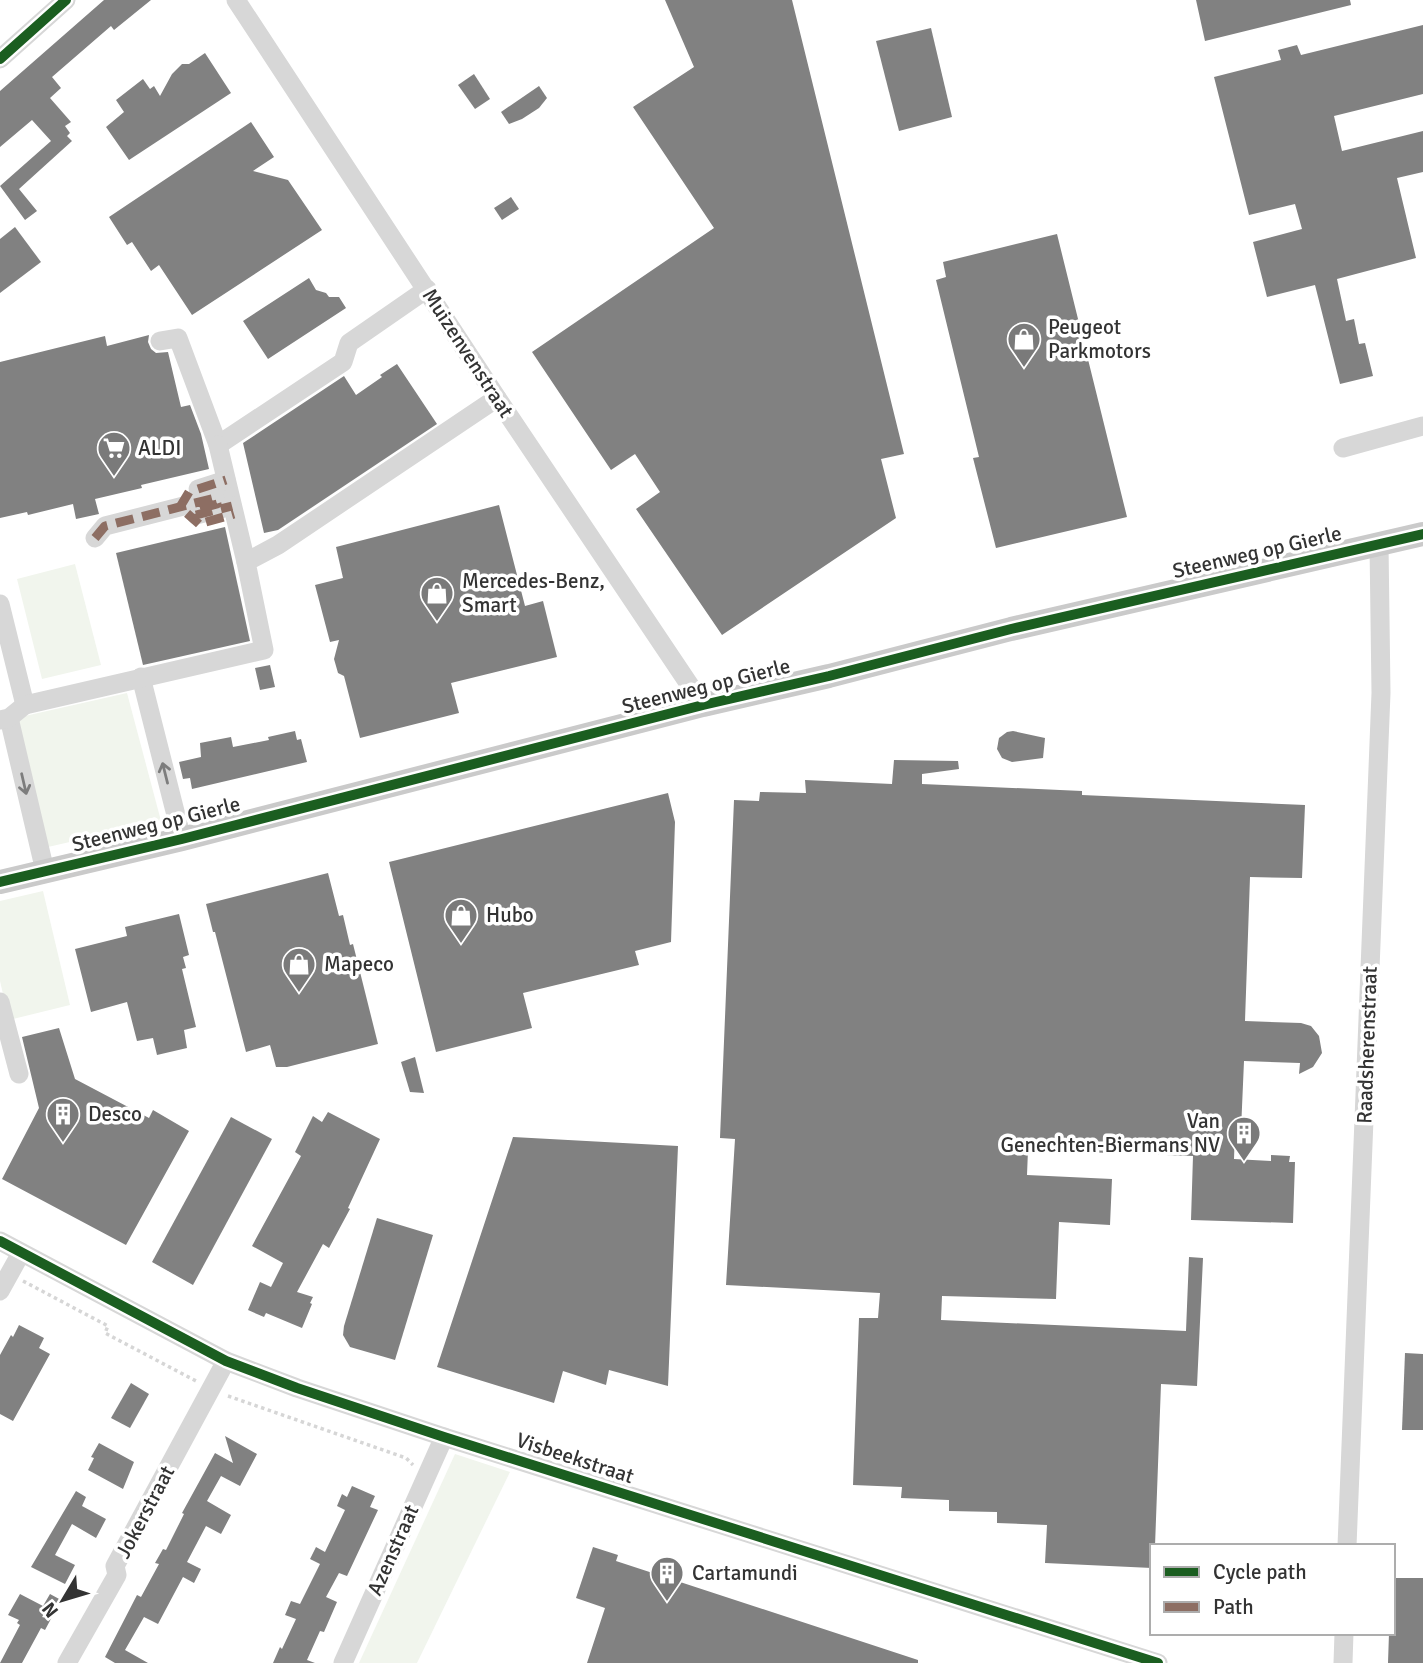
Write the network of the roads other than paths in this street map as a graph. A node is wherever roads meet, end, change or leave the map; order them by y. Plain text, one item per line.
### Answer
1 (66, 0) edge
2 (236, 0) edge
3 (0, 58) edge
4 (426, 289) junction
5 (160, 341) dead end
6 (497, 398) junction
7 (1423, 426) edge
8 (218, 445) junction
9 (1343, 447) dead end
10 (226, 480) junction
11 (189, 496) junction
12 (233, 510) junction
13 (1423, 534) edge
14 (95, 538) dead end
15 (1379, 544) junction
16 (246, 562) junction
17 (0, 604) edge
18 (141, 677) junction
19 (25, 705) junction
20 (703, 705) junction
21 (4, 719) edge
22 (182, 839) junction
23 (45, 871) junction
24 (0, 882) edge
25 (0, 1002) edge
26 (19, 1074) dead end
27 (0, 1241) edge
28 (20, 1253) junction
29 (0, 1291) edge
30 (226, 1361) junction
31 (444, 1437) junction
32 (1347, 1544) edge
33 (1344, 1635) edge
34 (67, 1663) edge
35 (343, 1663) edge
36 (1158, 1663) edge
37 (1343, 1663) edge

1 - 3 street
2 - 4 street, Muizenvenstraat
4 - 6 street, Muizenvenstraat
4 - 8 street
5 - 8 street
6 - 16 street
6 - 20 street, Muizenvenstraat
7 - 9 street
8 - 10 street
10 - 11 street
10 - 12 street
11 - 12 street
11 - 12 street
11 - 14 street
12 - 16 street
13 - 15 main road, Steenweg op Gierle
15 - 20 main road, Steenweg op Gierle
15 - 32 street, Raadsherenstraat
16 - 18 street
17 - 19 street
18 - 19 street
22 -> 18 street
19 - 21 street
20 - 22 main road, Steenweg op Gierle
21 -> 23 street
22 - 23 main road, Steenweg op Gierle
23 - 24 main road, Steenweg op Gierle
25 - 26 street
27 - 28 street, Visbeekstraat
28 - 29 street
28 - 30 street, Visbeekstraat
30 - 31 street, Visbeekstraat
30 - 34 street, Jokerstraat
31 - 35 street, Azenstraat
31 - 36 street, Visbeekstraat
33 - 37 street

